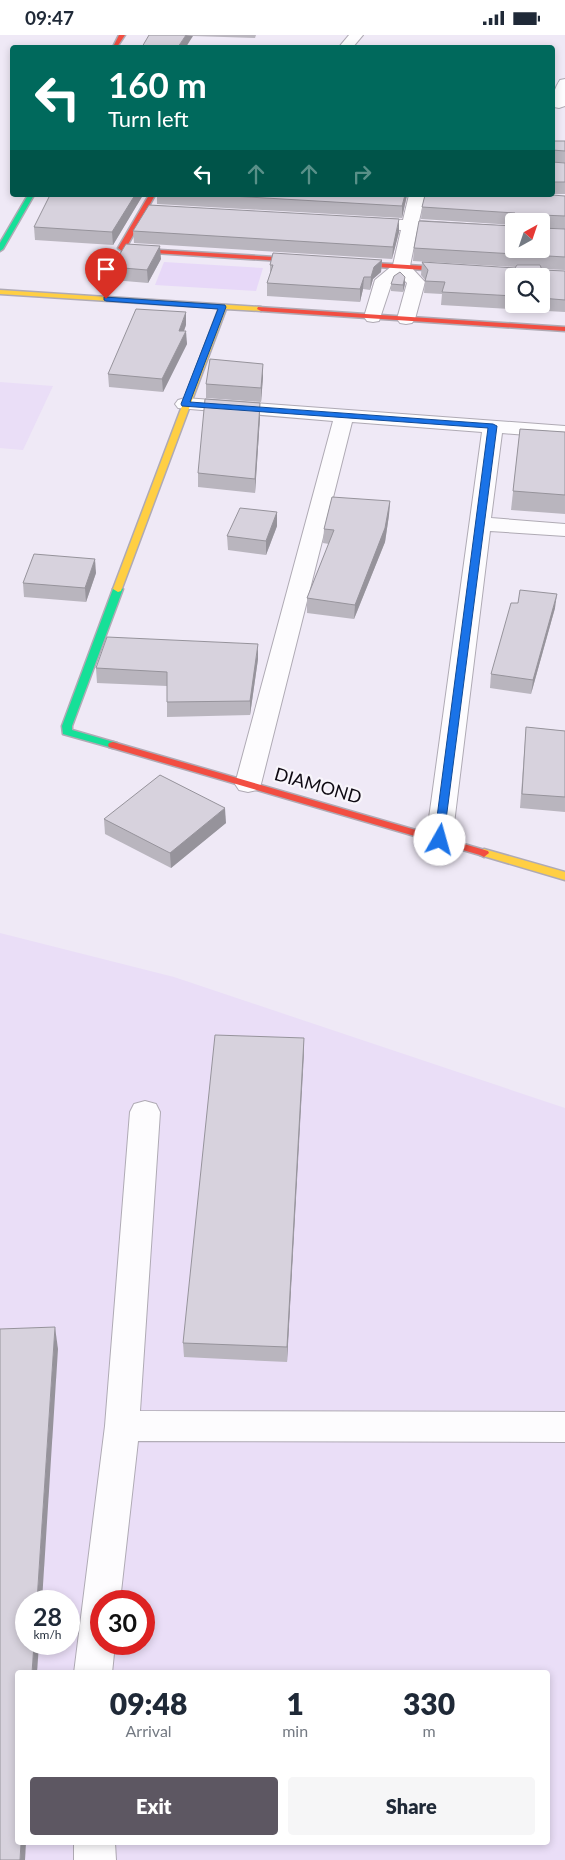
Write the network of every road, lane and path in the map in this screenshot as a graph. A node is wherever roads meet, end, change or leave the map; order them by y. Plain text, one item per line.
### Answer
1 (356, 35) edge
2 (348, 45) edge
3 (565, 83) edge
4 (559, 104) edge
5 (30, 197) edge
6 (417, 197) edge
7 (148, 202) edge
8 (164, 211) edge
9 (351, 222) edge
10 (410, 226) junction
11 (505, 231) edge
12 (0, 249) edge
13 (401, 267) junction
14 (468, 271) edge
15 (0, 292) edge
16 (223, 307) junction
17 (373, 317) junction
18 (406, 319) junction
19 (565, 329) edge
20 (185, 404) junction
21 (344, 416) junction
22 (493, 426) junction
23 (565, 432) edge
24 (480, 523) junction
25 (565, 530) edge
26 (248, 784) junction
27 (440, 840) junction
28 (565, 876) edge
29 (145, 1112) dead end
30 (122, 1426) junction
31 (565, 1427) edge
32 (102, 1590) edge
33 (95, 1655) edge
34 (93, 1670) edge
35 (95, 1845) edge
36 (95, 1860) edge

1 - 2 street
3 - 4 street
5 - 12 street
6 - 10 street
7 - 8 street
7 - 13 street
9 - 10 street
10 - 11 street
10 - 13 street
13 - 14 street
13 - 17 street
13 - 18 street
15 - 16 street
16 - 17 street
16 - 20 street
17 - 18 street
18 - 19 street
20 - 21 street
20 - 26 street, DIAMOND
21 - 22 street
21 - 26 street
22 - 23 street
22 - 24 street
24 - 25 street
24 - 27 street
26 - 27 street, DIAMOND
27 - 28 street, DIAMOND
29 - 30 street
30 - 31 street
30 - 32 street
33 - 34 street
35 - 36 street

